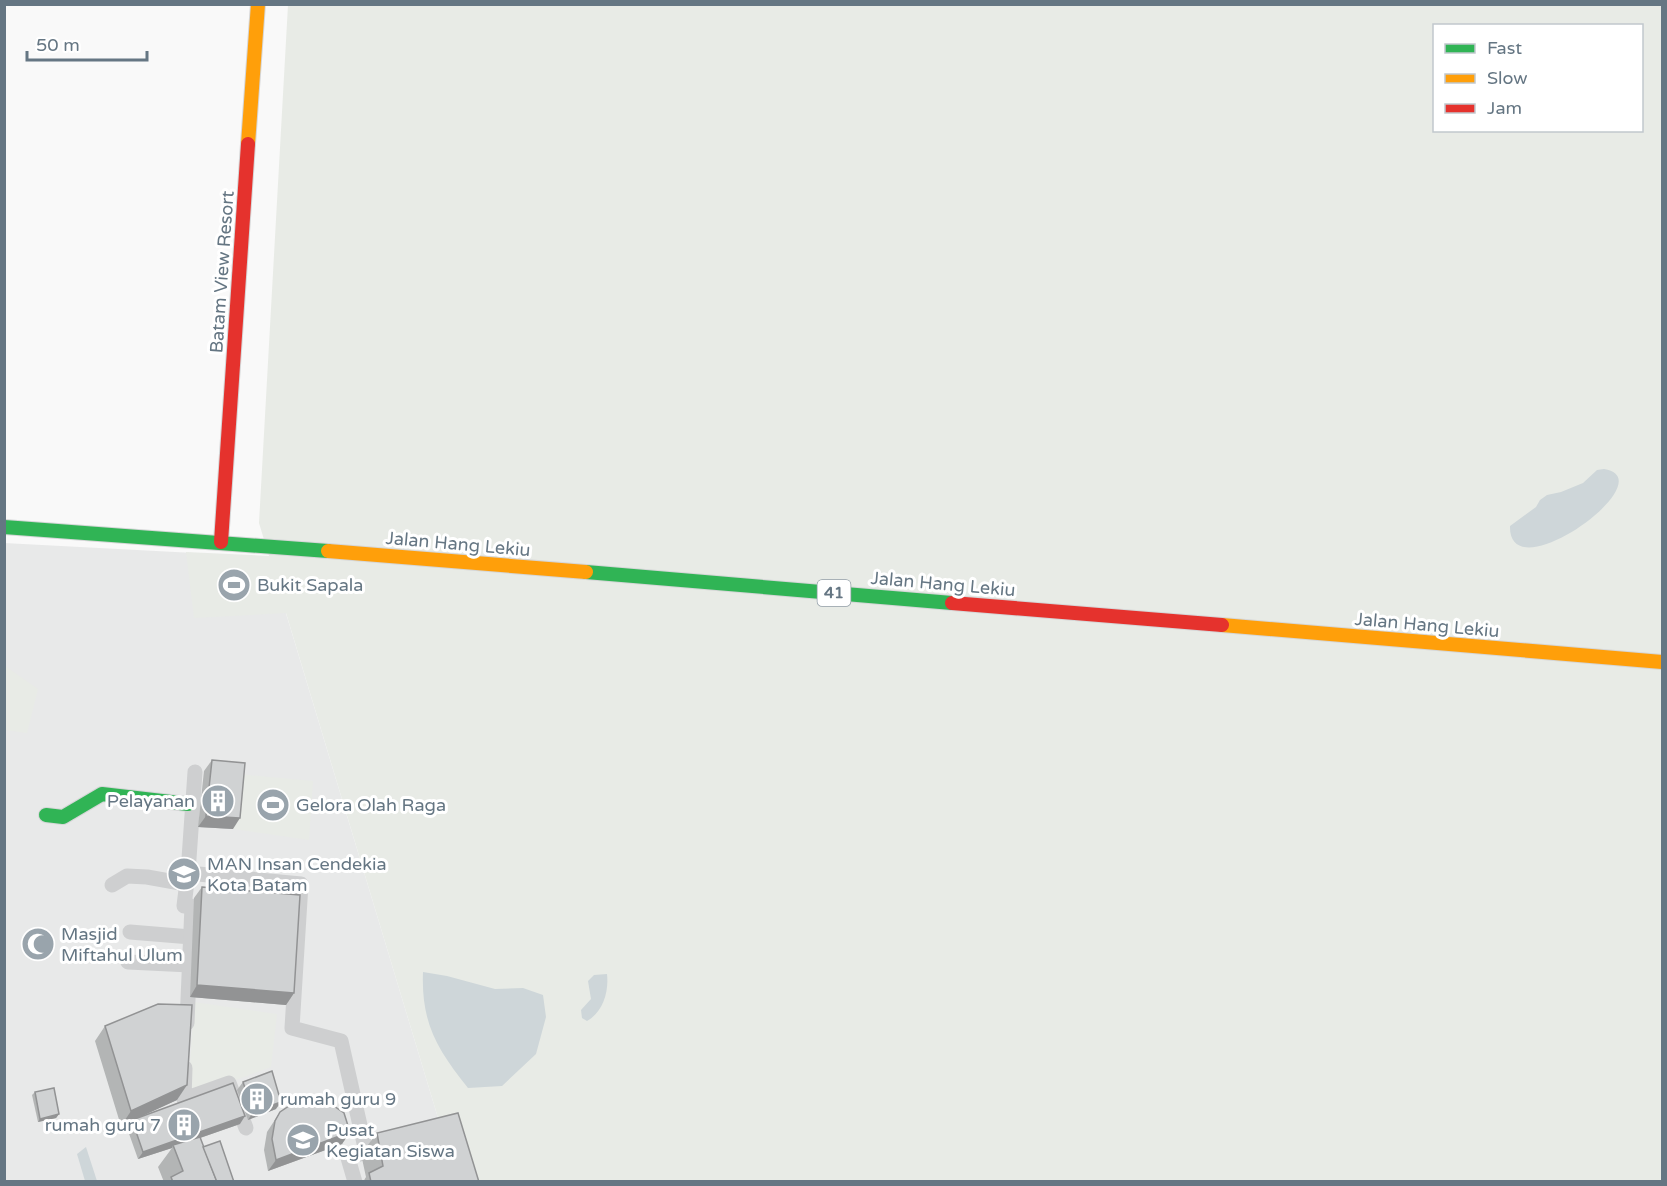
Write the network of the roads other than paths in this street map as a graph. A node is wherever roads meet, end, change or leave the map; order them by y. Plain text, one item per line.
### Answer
1 (258, 4) edge
2 (4, 527) edge
3 (221, 542) junction
4 (1662, 662) edge
5 (195, 772) dead end
6 (188, 804) dead end
7 (46, 815) dead end
8 (187, 879) junction
9 (112, 885) dead end
10 (130, 932) dead end
11 (191, 937) junction
12 (128, 962) dead end
13 (190, 964) junction
14 (187, 1035) edge
15 (186, 1056) edge
16 (246, 1128) dead end
17 (354, 1182) edge

1 - 3 main road, Batam View Resort
2 - 3 main road, Jalan Hang Lekiu / 41
3 - 4 main road, Jalan Hang Lekiu / 41
5 - 8 street
6 - 7 main road
8 - 9 street
8 - 11 street
8 - 17 street
10 - 11 street
11 - 13 street
12 - 13 street
13 - 14 street
15 - 16 street

